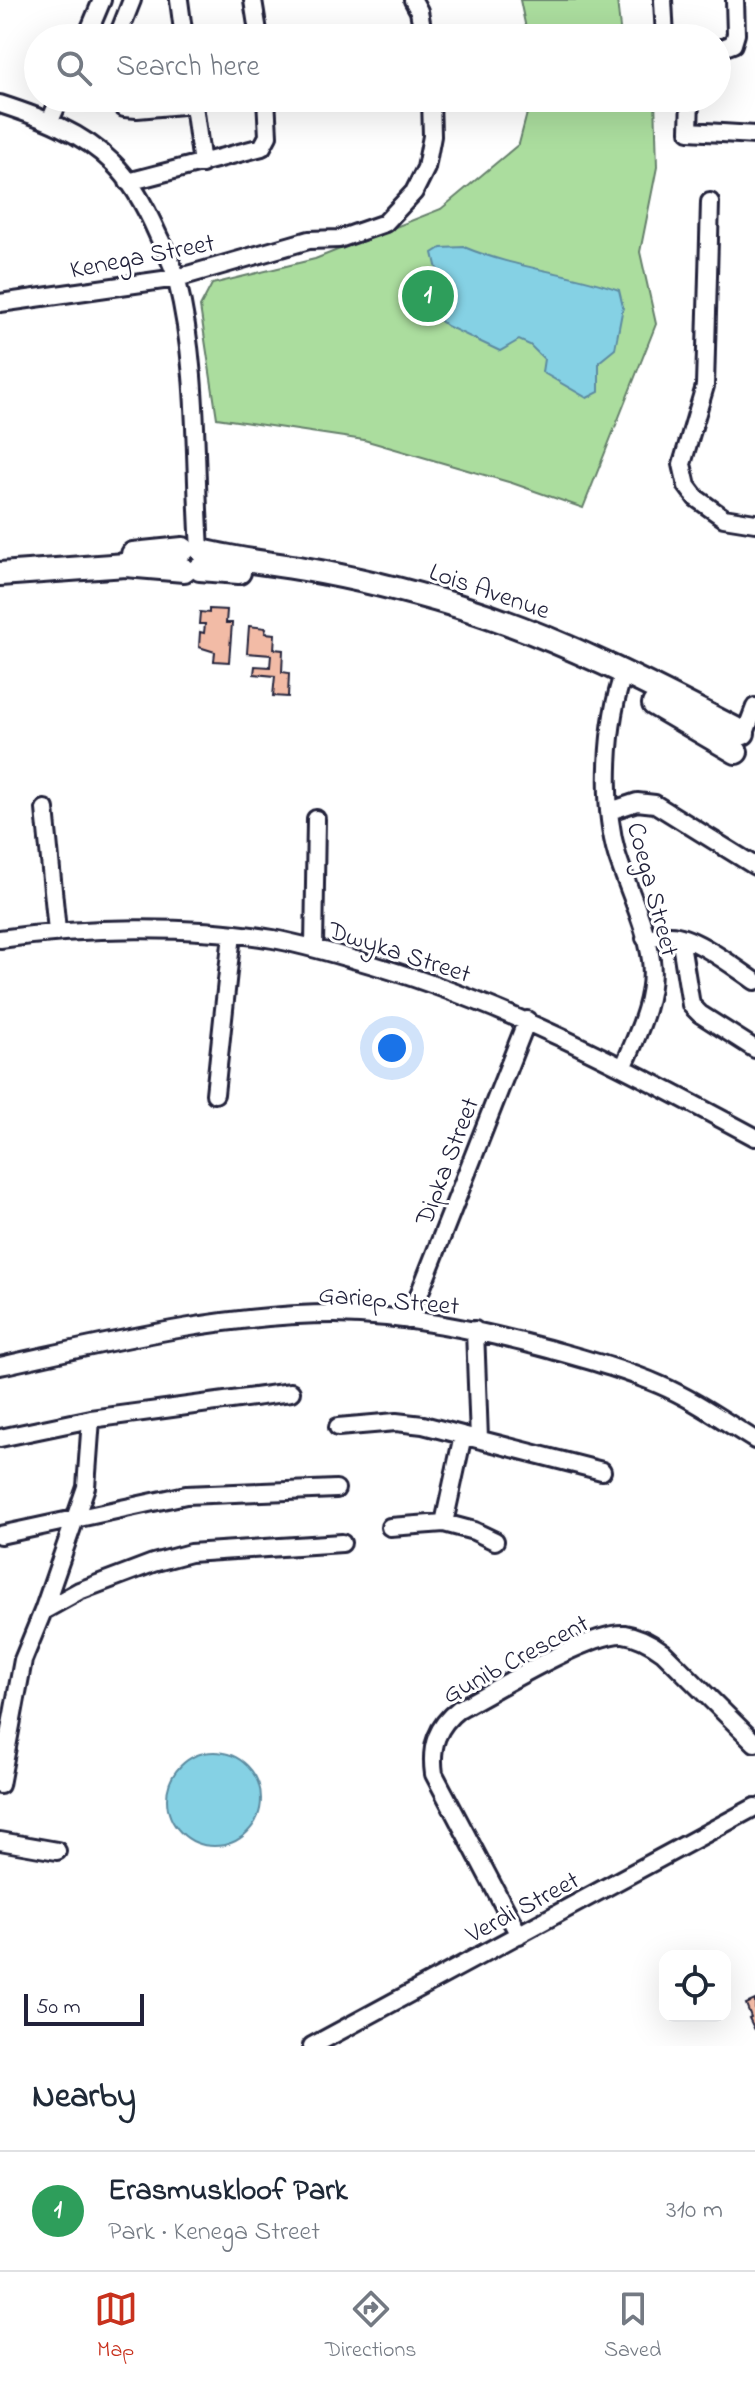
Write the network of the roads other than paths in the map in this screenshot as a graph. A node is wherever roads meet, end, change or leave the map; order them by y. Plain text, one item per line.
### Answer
1 (102, 0) edge
2 (132, 0) edge
3 (179, 0) edge
4 (253, 0) edge
5 (413, 0) edge
6 (663, 0) edge
7 (735, 0) edge
8 (92, 24) edge
9 (123, 24) edge
10 (182, 24) edge
11 (257, 24) edge
12 (421, 24) edge
13 (664, 24) edge
14 (731, 45) edge
15 (0, 104) edge
16 (54, 112) edge
17 (195, 112) edge
18 (267, 112) edge
19 (431, 112) edge
20 (690, 112) edge
21 (50, 121) junction
22 (755, 135) edge
23 (202, 164) junction
24 (128, 182) junction
25 (710, 202) dead end
26 (177, 278) junction
27 (0, 303) edge
28 (755, 523) edge
29 (193, 556) junction
30 (0, 562) edge
31 (0, 574) edge
32 (622, 679) junction
33 (755, 707) edge
34 (748, 747) edge
35 (45, 809) dead end
36 (610, 811) junction
37 (316, 819) dead end
38 (755, 866) edge
39 (57, 931) junction
40 (232, 934) junction
41 (680, 937) junction
42 (645, 938) junction
43 (0, 939) edge
44 (314, 948) junction
45 (755, 981) edge
46 (527, 1020) junction
47 (755, 1049) edge
48 (624, 1066) junction
49 (215, 1094) dead end
50 (755, 1137) edge
51 (409, 1320) junction
52 (475, 1330) junction
53 (0, 1366) edge
54 (291, 1392) dead end
55 (91, 1419) junction
56 (338, 1427) dead end
57 (471, 1437) junction
58 (0, 1438) edge
59 (755, 1440) edge
60 (602, 1471) dead end
61 (336, 1489) dead end
62 (75, 1520) junction
63 (444, 1523) junction
64 (390, 1527) dead end
65 (0, 1535) edge
66 (495, 1541) dead end
67 (342, 1543) dead end
68 (43, 1611) junction
69 (755, 1743) edge
70 (0, 1785) edge
71 (755, 1807) edge
72 (0, 1841) edge
73 (57, 1851) dead end
74 (519, 1935) junction
75 (312, 2046) edge

1 - 8 street
2 - 9 street
3 - 10 street
4 - 11 street
5 - 12 street
6 - 13 street
7 - 14 street
15 - 21 street
16 - 21 street
17 - 23 street
18 - 23 street
19 - 26 street, Kenega Street
20 - 22 street
21 - 24 street
23 - 24 street
24 - 26 street
25 - 28 street
26 - 27 street, Kenega Street
26 - 29 street
29 - 30 street, Lois Avenue
29 - 31 street, Lois Avenue
29 - 32 street, Lois Avenue
32 - 34 street, Lois Avenue
32 - 36 street, Coega Street
33 - 34 street
35 - 39 street
36 - 38 street
36 - 42 street, Coega Street
37 - 44 street
39 - 40 street, Dwyka Street
39 - 43 street, Dwyka Street
40 - 44 street, Dwyka Street
40 - 49 street
41 - 42 street
41 - 45 street
41 - 47 street
42 - 48 street, Coega Street
44 - 46 street, Dwyka Street
46 - 48 street, Dwyka Street
46 - 51 street, Dipka Street
48 - 50 street, Dwyka Street
51 - 52 street, Gariep Street
51 - 53 street, Gariep Street
52 - 57 street
52 - 59 street, Gariep Street
54 - 55 street
55 - 58 street
55 - 62 street
56 - 57 street
57 - 60 street
57 - 63 street
61 - 62 street
62 - 65 street
62 - 68 street
63 - 64 street
63 - 66 street
67 - 68 street
68 - 70 street
69 - 74 street, Gunib Crescent
71 - 74 street, Verdi Street
72 - 73 street
74 - 75 street, Verdi Street

